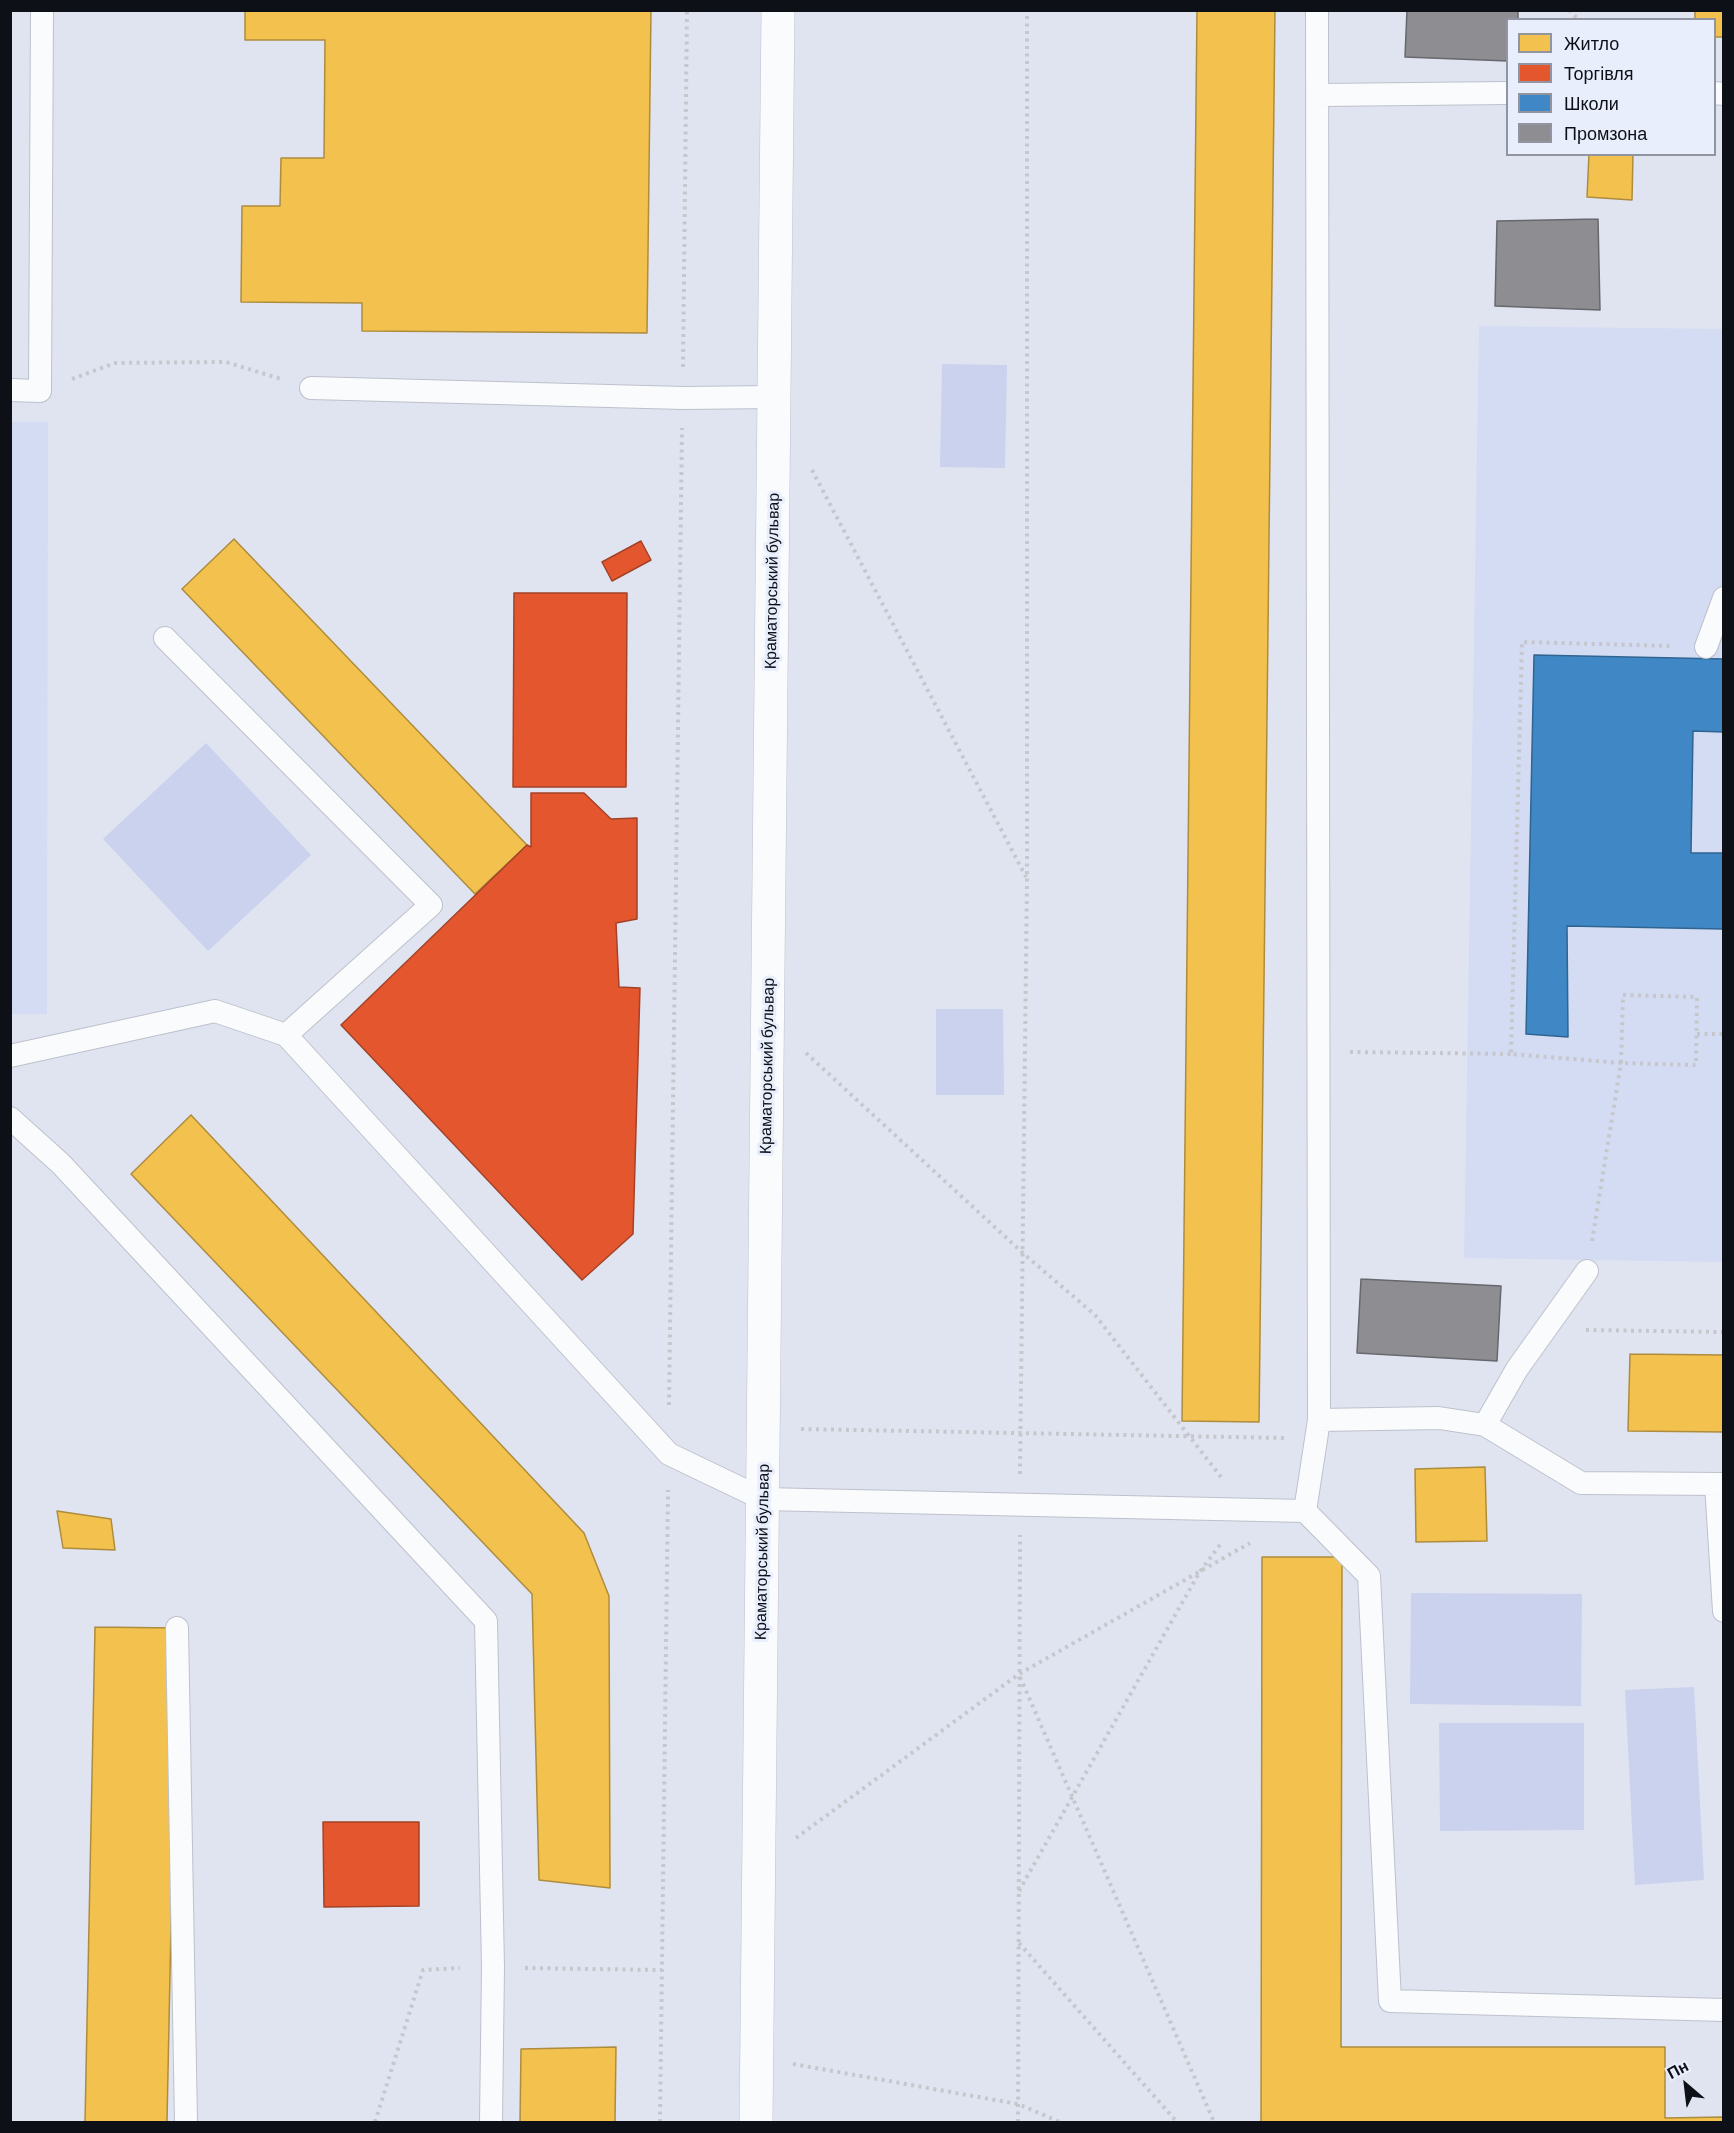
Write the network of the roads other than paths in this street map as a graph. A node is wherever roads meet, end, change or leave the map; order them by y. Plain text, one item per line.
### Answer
1 (42, 10) edge
2 (778, 10) edge
3 (1317, 10) edge
4 (1506, 93) edge
5 (1319, 95) junction
6 (311, 388) road end
7 (10, 390) edge
8 (774, 397) junction
9 (1724, 598) edge
10 (165, 638) dead end
11 (1706, 647) road end
12 (286, 1035) junction
13 (10, 1056) edge
14 (10, 1118) edge
15 (1587, 1271) road end
16 (1485, 1425) junction
17 (1317, 1429) junction
18 (1720, 1484) edge
19 (763, 1499) junction
20 (1305, 1511) junction
21 (1724, 1611) edge
22 (177, 1628) dead end
23 (1724, 2010) edge
24 (186, 2122) edge
25 (491, 2122) edge
26 (756, 2122) edge

1 - 7 lane
2 - 8 street, Краматорський бульвар
3 - 5 lane
4 - 5 lane
5 - 17 lane
6 - 8 lane
8 - 19 street, Краматорський бульвар
9 - 11 lane
10 - 12 lane
12 - 13 lane
12 - 19 lane
14 - 25 lane
15 - 16 lane
16 - 17 lane
16 - 18 lane
17 - 20 lane
18 - 21 lane
19 - 20 lane
19 - 26 street, Краматорський бульвар
20 - 23 lane
22 - 24 lane

